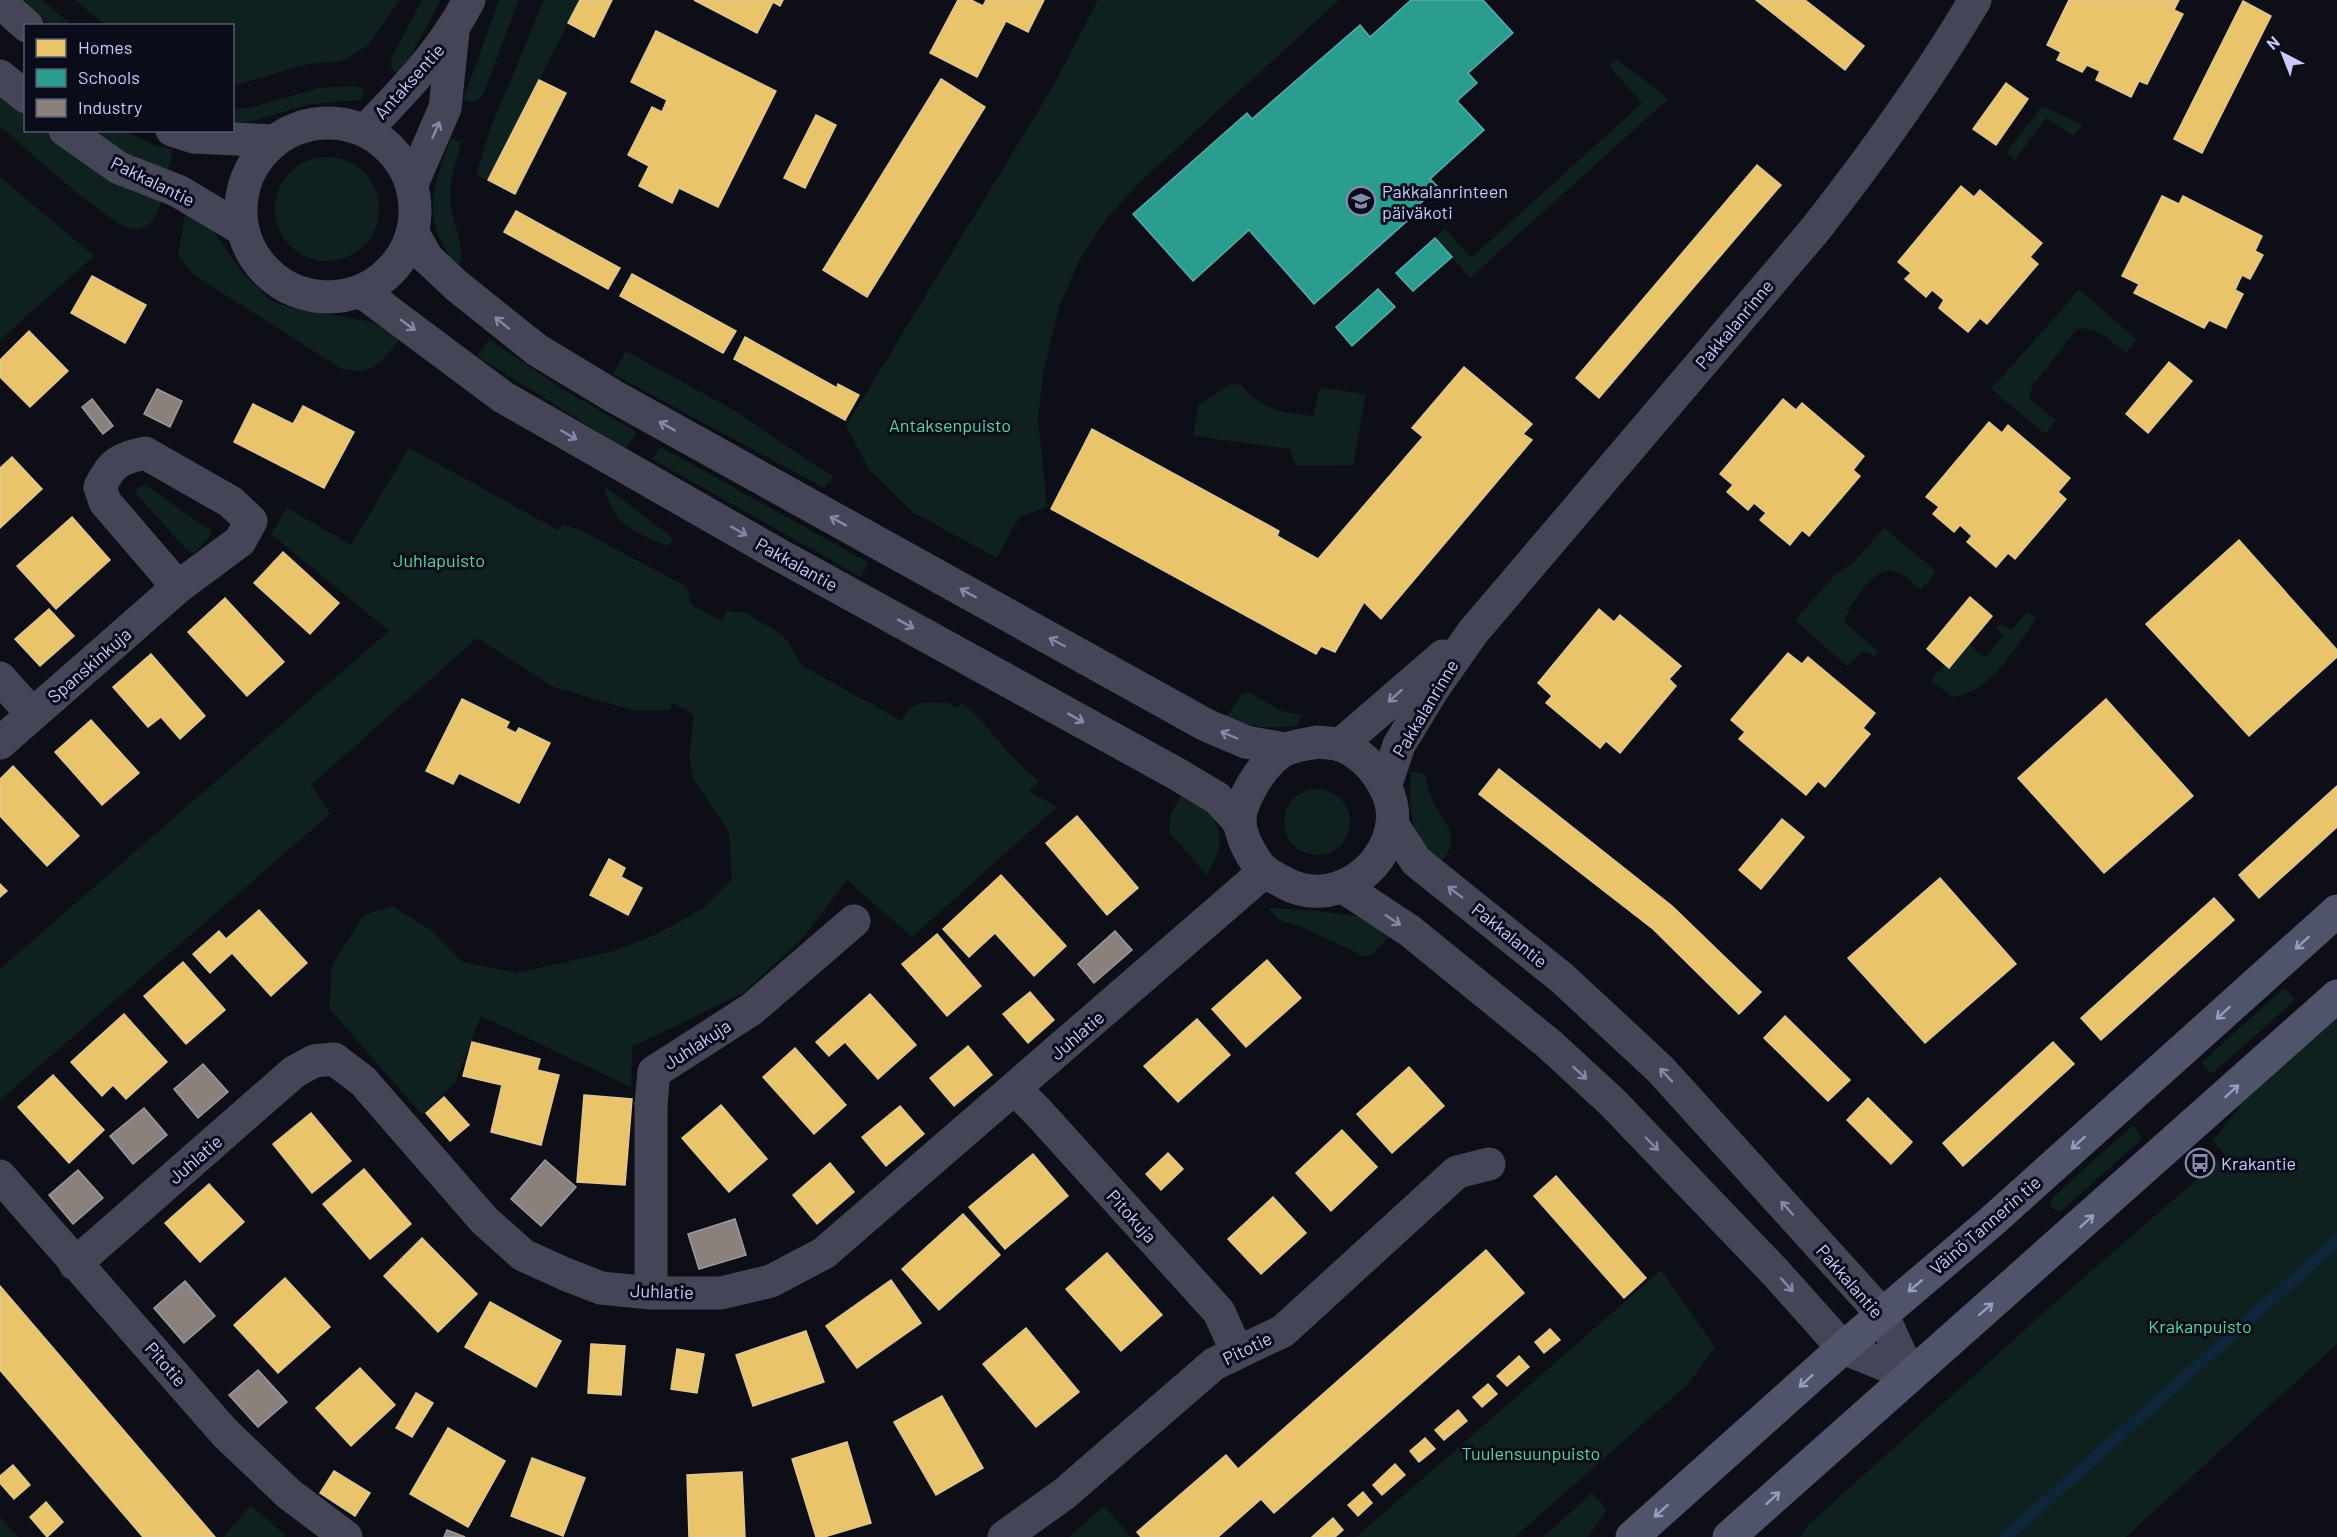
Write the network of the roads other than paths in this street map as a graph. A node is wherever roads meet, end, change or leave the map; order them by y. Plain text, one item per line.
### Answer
1 (469, 0) edge
2 (1975, 0) edge
3 (0, 2) edge
4 (25, 24) edge
5 (453, 32) junction
6 (0, 75) edge
7 (24, 95) edge
8 (366, 130) junction
9 (68, 132) edge
10 (179, 132) edge
11 (274, 141) junction
12 (412, 184) junction
13 (242, 229) junction
14 (413, 233) junction
15 (361, 291) junction
16 (178, 586) junction
17 (1473, 632) junction
18 (0, 678) edge
19 (32, 714) junction
20 (0, 743) edge
21 (1340, 745) junction
22 (1285, 749) junction
23 (1385, 787) junction
24 (1240, 823) junction
25 (1392, 824) junction
26 (1264, 871) junction
27 (1345, 888) junction
28 (2337, 911) edge
29 (854, 921) dead end
30 (2337, 996) edge
31 (1015, 1089) junction
32 (1489, 1164) dead end
33 (0, 1176) edge
34 (75, 1264) junction
35 (651, 1293) junction
36 (1882, 1314) junction
37 (1843, 1348) junction
38 (1237, 1352) junction
39 (1910, 1375) junction
40 (346, 1537) edge
41 (1004, 1537) edge
42 (1632, 1537) edge
43 (1729, 1537) edge

1 - 5 street, Antaksentie
2 - 17 street, Pakkalanrinne
3 - 4 street
5 - 8 street, Antaksentie
12 -> 5 street, Antaksentie
6 - 7 street
8 - 11 street
8 - 12 street
9 - 13 street, Pakkalantie
10 - 11 street
11 - 13 street
12 - 14 street
13 - 15 street
14 - 15 street
22 -> 14 street
15 -> 24 street, Pakkalantie
16 - 16 street, Spanskinkuja
16 - 19 street, Spanskinkuja
17 -> 21 street, Pakkalanrinne
17 - 23 street, Pakkalanrinne
18 - 19 street
19 - 20 street, Spanskinkuja
21 - 22 street
21 - 23 street
22 - 24 street
23 - 25 street
24 - 26 street
25 - 27 street
36 -> 25 street, Pakkalantie
26 - 27 street
26 - 31 street, Juhlatie
27 -> 37 street
28 -> 36 main road, Väinö Tannerin tie
29 - 35 street, Juhlakuja
39 -> 30 main road
31 - 35 street, Juhlatie
31 - 38 street, Pitokuja
32 - 38 street, Pitotie
33 - 34 street, Pitotie
34 - 35 street, Juhlatie
34 - 40 street, Pitotie
36 - 37 main road, Väinö Tannerin tie
36 - 39 street, Pakkalantie
37 - 39 street
37 -> 42 main road, Väinö Tannerin tie
38 - 41 street, Pitotie
43 -> 39 main road

